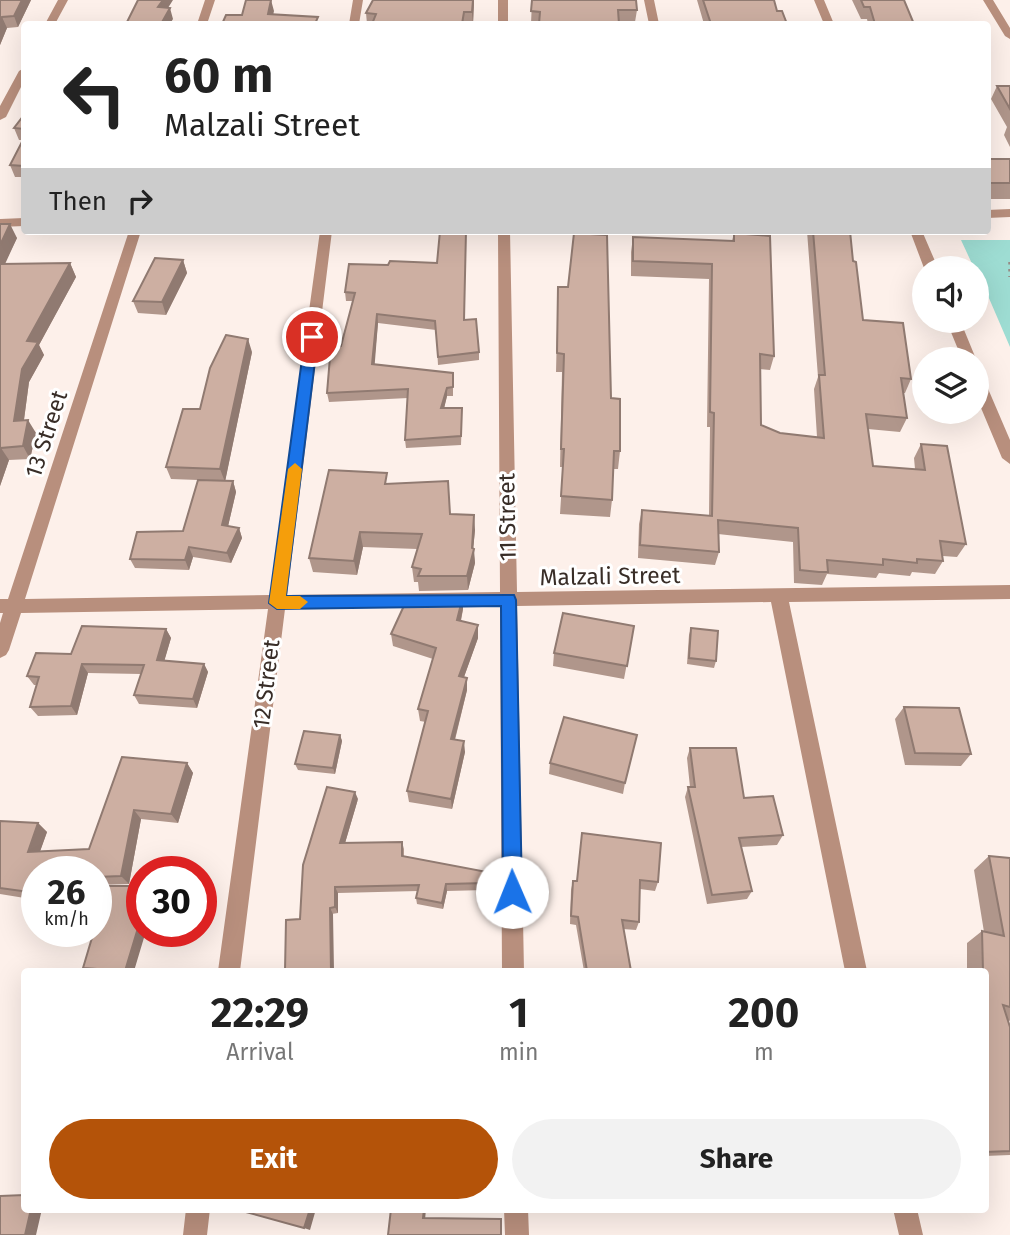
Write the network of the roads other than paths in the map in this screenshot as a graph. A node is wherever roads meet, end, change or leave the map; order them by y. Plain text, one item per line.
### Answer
1 (63, 0) edge
2 (210, 0) edge
3 (358, 0) edge
4 (503, 0) edge
5 (649, 0) edge
6 (819, 0) edge
7 (988, 0) edge
8 (52, 21) edge
9 (203, 21) edge
10 (354, 21) edge
11 (503, 21) edge
12 (653, 21) edge
13 (829, 21) edge
14 (1010, 36) edge
15 (21, 77) edge
16 (0, 117) edge
17 (1010, 213) edge
18 (991, 214) edge
19 (21, 222) edge
20 (0, 223) edge
21 (134, 235) edge
22 (325, 235) edge
23 (504, 235) edge
24 (918, 235) edge
25 (927, 256) edge
26 (989, 408) edge
27 (1010, 458) edge
28 (1010, 592) edge
29 (779, 597) junction
30 (509, 600) junction
31 (277, 603) junction
32 (7, 606) edge
33 (0, 650) edge
34 (229, 968) edge
35 (513, 968) edge
36 (855, 968) edge
37 (198, 1213) edge
38 (516, 1213) edge
39 (906, 1213) edge
40 (195, 1235) edge
41 (517, 1235) edge
42 (911, 1235) edge

1 - 8 street
2 - 9 street
3 - 10 street
4 - 11 street
5 - 12 street
6 - 13 street
7 - 14 street
15 - 16 street
17 - 18 street
19 - 20 street
21 - 32 street, 13 Street
22 - 31 street, 12 Street
23 - 30 street, 11 Street
24 - 25 street
26 - 27 street
28 - 29 street, Malzali Street
29 - 30 street, Malzali Street
29 - 36 street
30 - 31 street, Malzali Street
30 - 35 street, 11 Street
31 - 32 street, Malzali Street
31 - 34 street, 12 Street
32 - 33 street, 13 Street
37 - 40 street
38 - 41 street
39 - 42 street

